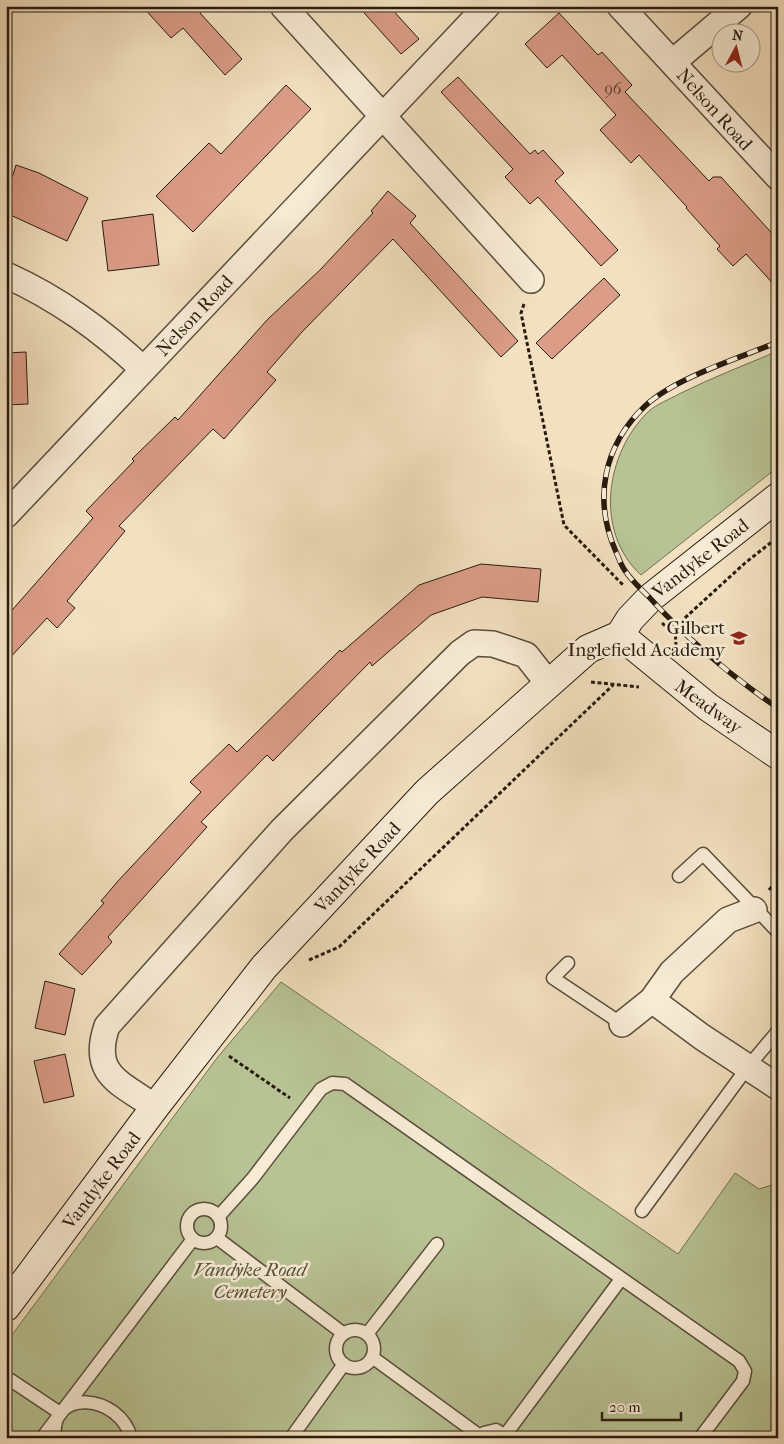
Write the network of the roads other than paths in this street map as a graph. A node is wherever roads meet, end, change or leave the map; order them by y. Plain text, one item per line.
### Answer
1 (282, 6) edge
2 (486, 6) edge
3 (620, 6) edge
4 (739, 6) edge
5 (673, 62) junction
6 (381, 117) junction
7 (778, 177) edge
8 (6, 275) edge
9 (532, 280) road end
10 (143, 369) junction
11 (778, 497) edge
12 (6, 514) edge
13 (620, 635) junction
14 (555, 677) junction
15 (778, 755) edge
16 (679, 876) dead end
17 (754, 910) junction
18 (778, 932) edge
19 (568, 963) dead end
20 (652, 1000) junction
21 (622, 1024) joint
22 (778, 1031) edge
23 (747, 1068) junction
24 (778, 1087) edge
25 (155, 1107) junction
26 (642, 1211) dead end
27 (218, 1216) junction
28 (217, 1238) junction
29 (193, 1240) junction
30 (437, 1244) dead end
31 (621, 1279) junction
32 (6, 1307) edge
33 (344, 1334) junction
34 (367, 1334) junction
35 (372, 1357) junction
36 (344, 1364) junction
37 (6, 1377) edge
38 (60, 1413) junction
39 (508, 1436) edge
40 (480, 1437) edge
41 (42, 1438) edge
42 (55, 1438) edge
43 (131, 1438) edge
44 (291, 1438) edge
45 (700, 1438) edge

1 - 6 street
2 - 6 street, Nelson Road
3 - 5 street, Nelson Road
4 - 5 street, Nelson Road
5 - 7 street, Nelson Road
6 - 9 street
6 - 10 street, Nelson Road
8 - 10 street
10 - 12 street, Nelson Road
11 - 13 street, Vandyke Road
13 - 14 street, Vandyke Road
13 - 15 street, Meadway
14 - 25 street, Vandyke Road
14 - 25 street
16 - 17 lane
17 - 18 lane
17 - 20 street
19 - 21 lane
20 - 21 street
20 - 23 street
22 - 23 lane
23 - 24 street
23 - 26 lane
25 - 32 street, Vandyke Road
27 - 28 lane
27 - 29 lane
27 - 31 lane
28 - 29 lane
28 - 33 lane
29 - 38 lane
30 - 34 lane
31 - 39 lane
31 - 45 lane
33 - 34 lane
33 - 36 lane
34 - 35 lane
35 - 36 lane
35 - 40 lane
36 - 44 lane
37 - 38 lane
38 - 41 lane
38 - 42 lane
38 - 43 lane
39 - 40 lane

